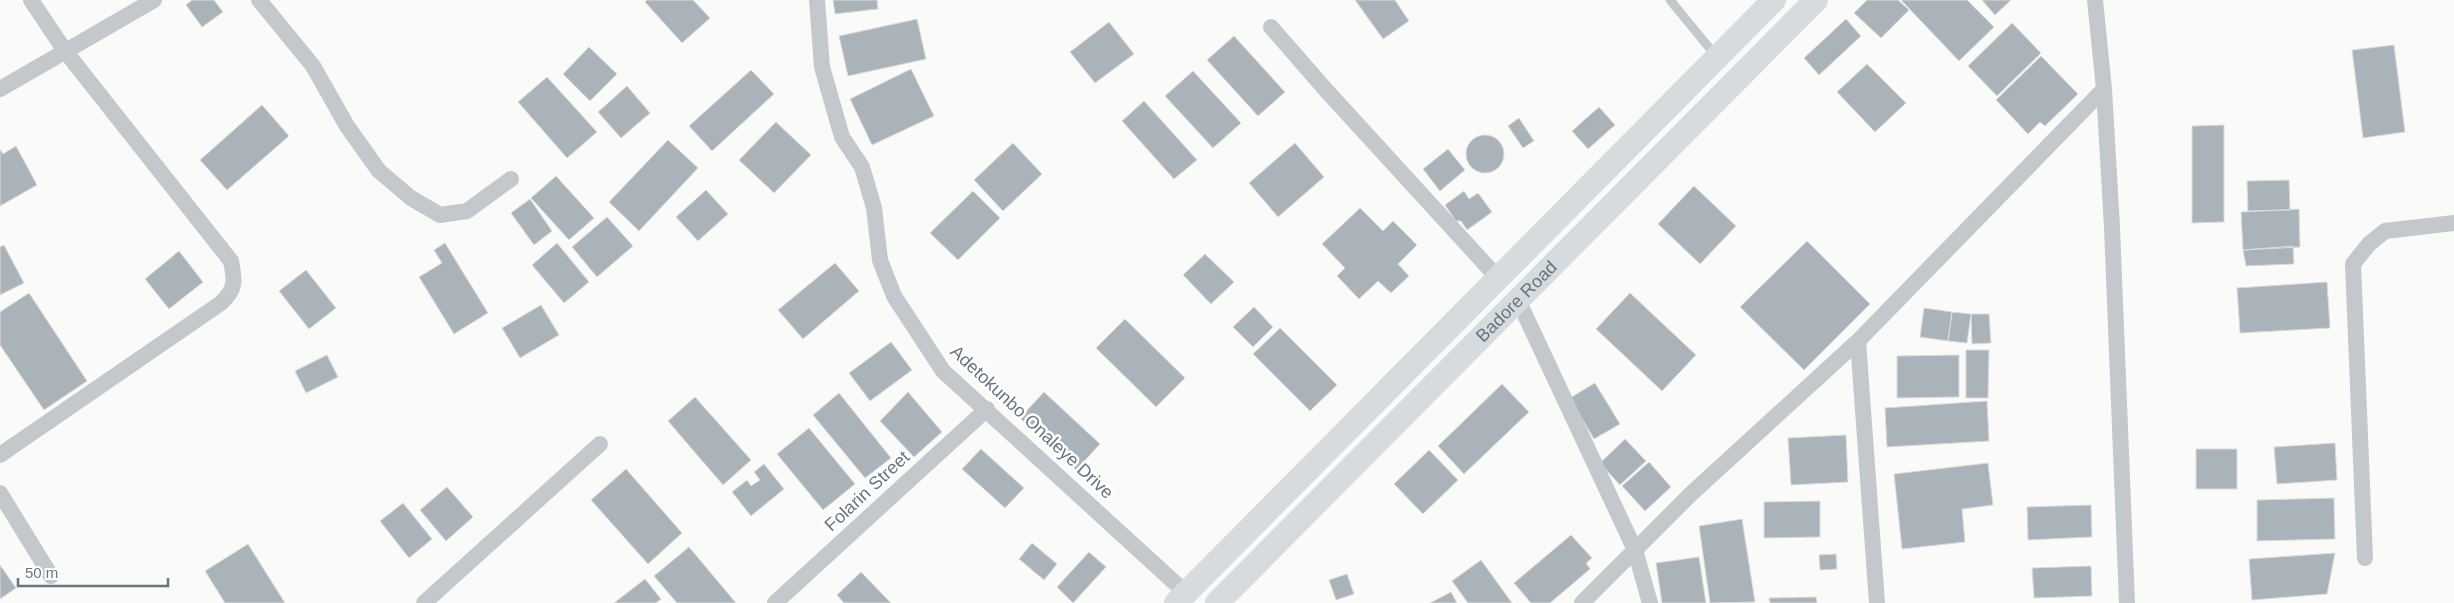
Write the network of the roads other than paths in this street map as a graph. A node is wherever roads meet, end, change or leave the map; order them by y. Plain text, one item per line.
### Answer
1 (32, 0) edge
2 (154, 0) edge
3 (259, 0) edge
4 (817, 0) edge
5 (1670, 0) edge
6 (1774, 0) edge
7 (1816, 0) edge
8 (2095, 0) edge
9 (1271, 27) dead end
10 (65, 51) junction
11 (1716, 56) junction
12 (0, 89) edge
13 (2104, 89) junction
14 (1612, 162) junction
15 (511, 179) dead end
16 (1632, 186) junction
17 (2454, 223) edge
18 (1498, 277) junction
19 (1518, 300) junction
20 (1858, 341) junction
21 (986, 409) junction
22 (600, 444) dead end
23 (0, 455) edge
24 (0, 493) edge
25 (1635, 550) junction
26 (2365, 558) dead end
27 (51, 576) dead end
28 (1181, 598) edge
29 (424, 603) edge
30 (775, 603) edge
31 (1218, 603) edge
32 (1582, 603) edge
33 (1650, 603) edge
34 (1876, 603) edge
35 (2127, 603) edge

1 - 10 street
2 - 10 street
3 - 15 street
4 - 21 street, Adetokunbo Onaleye Drive
5 - 11 lane
6 - 11 main road, Badore Road
7 - 16 main road, Badore Road
8 - 13 street
9 - 18 street
10 - 12 street
10 - 23 street
11 - 14 main road, Badore Road
13 - 20 street
13 - 35 street
14 - 16 main road
14 - 18 main road, Badore Road
16 - 19 main road, Badore Road
17 - 26 street
18 - 28 main road, Badore Road
19 - 25 street
19 - 31 main road, Badore Road
20 - 25 street
20 - 34 street
21 - 28 street, Adetokunbo Onaleye Drive
21 - 30 street, Folarin Street
22 - 29 street
24 - 27 street
25 - 32 street
25 - 33 street

